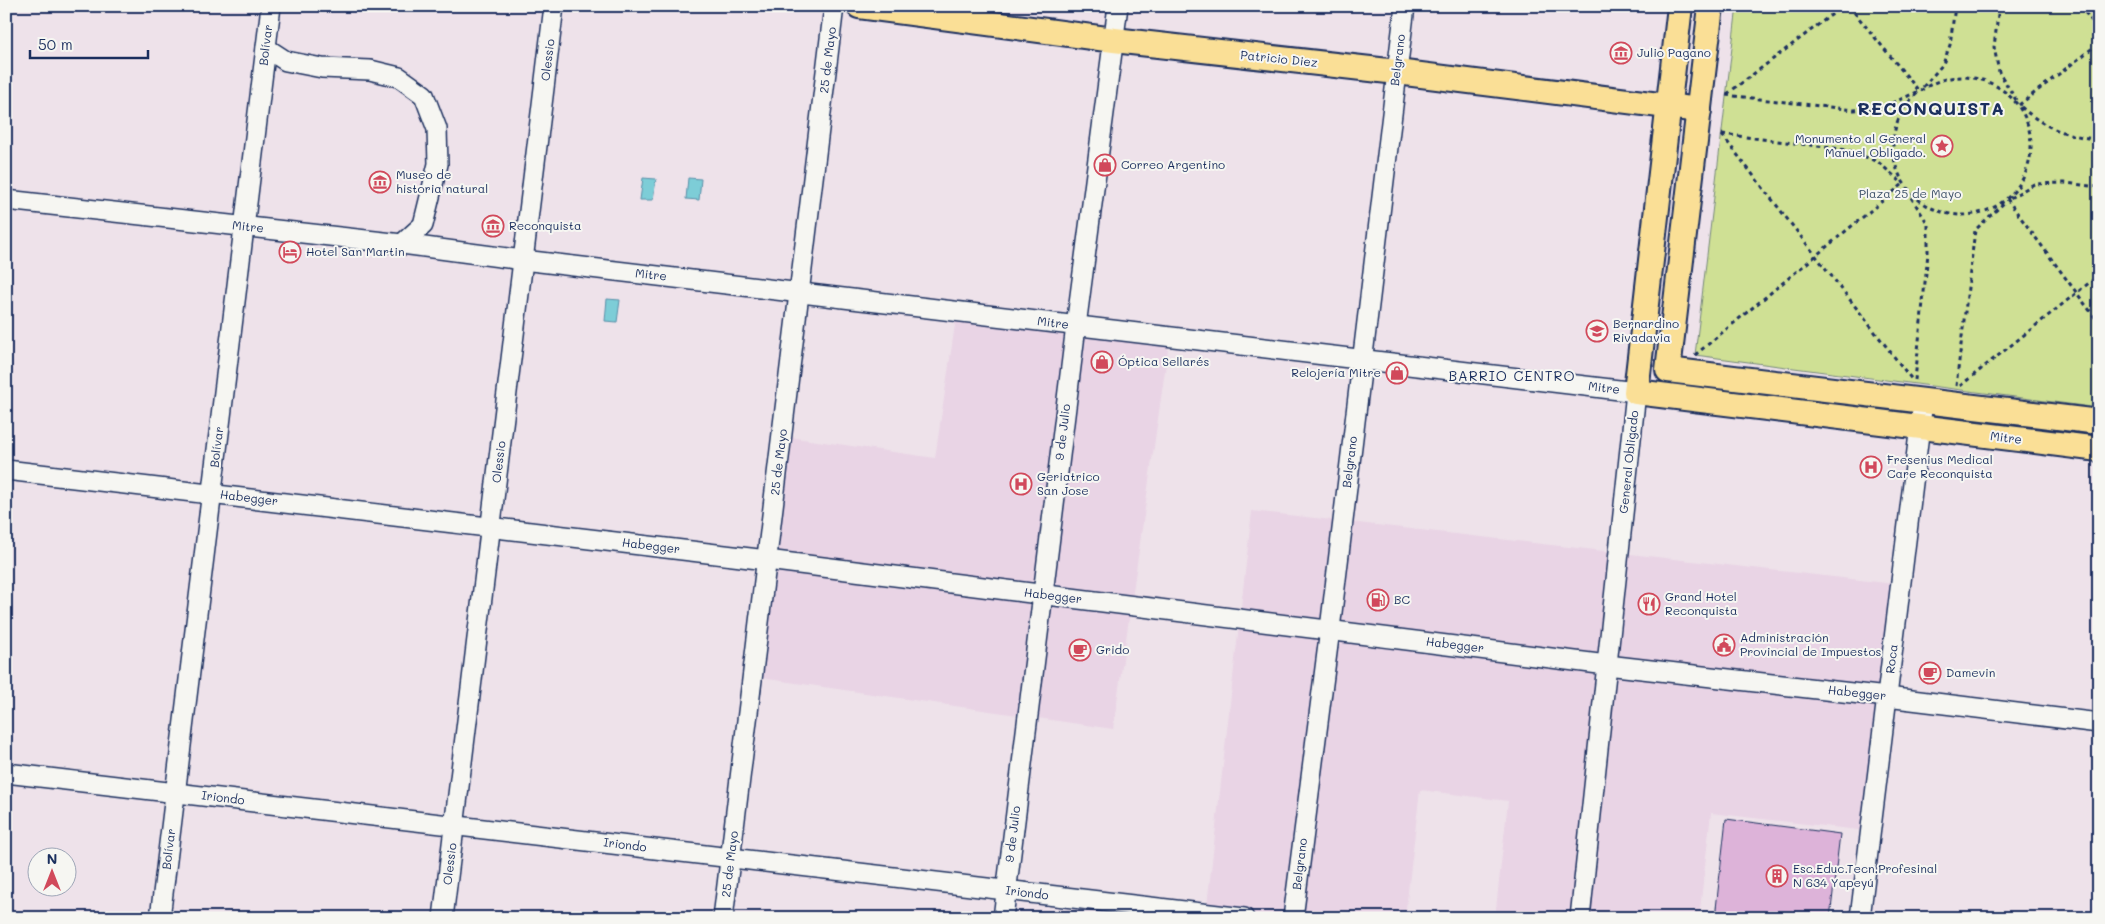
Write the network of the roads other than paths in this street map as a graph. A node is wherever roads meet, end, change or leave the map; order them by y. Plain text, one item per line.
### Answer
1 (271, 6) edge
2 (554, 6) edge
3 (834, 6) edge
4 (858, 6) edge
5 (1118, 6) edge
6 (1405, 6) edge
7 (1680, 6) edge
8 (1711, 6) edge
9 (1114, 40) junction
10 (266, 48) junction
11 (1397, 72) junction
12 (1669, 106) junction
13 (1699, 110) junction
14 (6, 200) edge
15 (244, 227) junction
16 (402, 244) junction
17 (523, 260) junction
18 (800, 292) junction
19 (1076, 326) junction
20 (1362, 359) junction
21 (1636, 392) junction
22 (1924, 401) junction
23 (2099, 422) edge
24 (1920, 427) junction
25 (2099, 449) edge
26 (6, 470) edge
27 (212, 494) junction
28 (490, 528) junction
29 (767, 560) junction
30 (1043, 595) junction
31 (1330, 629) junction
32 (1607, 665) junction
33 (1887, 696) junction
34 (2099, 723) edge
35 (6, 773) edge
36 (176, 792) junction
37 (454, 825) junction
38 (731, 857) junction
39 (1006, 890) junction
40 (160, 918) edge
41 (443, 918) edge
42 (723, 918) edge
43 (1003, 918) edge
44 (1244, 918) edge
45 (1293, 918) edge
46 (1580, 918) edge
47 (1860, 918) edge

1 - 10 street, Bolívar
2 - 17 street, Olessio
3 - 18 street, 25 de Mayo
4 - 9 main road, Patricio Diez
5 - 9 street, 9 de Julio
6 - 11 street, Belgrano
7 - 12 main road, General Obligado
8 - 13 main road
9 - 11 main road, Patricio Diez
9 - 19 street, 9 de Julio
10 - 15 street, Bolívar
10 - 16 street
11 - 12 main road, Patricio Diez
11 - 20 street, Belgrano
12 - 13 main road, Patricio Diez
12 - 21 main road, General Obligado
13 - 22 main road
14 - 15 street, Mitre
15 - 16 street, Mitre
15 - 27 street, Bolívar
16 - 17 street, Mitre
17 - 18 street, Mitre
17 - 28 street, Olessio
18 - 19 street, Mitre
18 - 29 street, 25 de Mayo
19 - 20 street, Mitre
19 - 30 street, 9 de Julio
20 - 21 street, Mitre
20 - 31 street, Belgrano
21 - 24 main road, Mitre
21 - 32 street, General Obligado
22 - 23 main road
22 - 24 street, Roca
24 - 25 main road, Mitre
24 - 33 street, Roca
26 - 27 street, Habegger
27 - 28 street, Habegger
27 - 36 street, Bolívar
28 - 29 street, Habegger
28 - 37 street, Olessio
29 - 30 street, Habegger
29 - 38 street, 25 de Mayo
30 - 31 street, Habegger
30 - 39 street, 9 de Julio
31 - 32 street, Habegger
31 - 45 street, Belgrano
32 - 33 street, Habegger
32 - 46 street, General Obligado
33 - 34 street, Habegger
33 - 47 street, Roca
35 - 36 street, Iriondo
36 - 37 street, Iriondo
36 - 40 street, Bolívar
37 - 38 street, Iriondo
37 - 41 street, Olessio
38 - 39 street, Iriondo
38 - 42 street, 25 de Mayo
39 - 43 street, 9 de Julio
39 - 44 street, Iriondo

